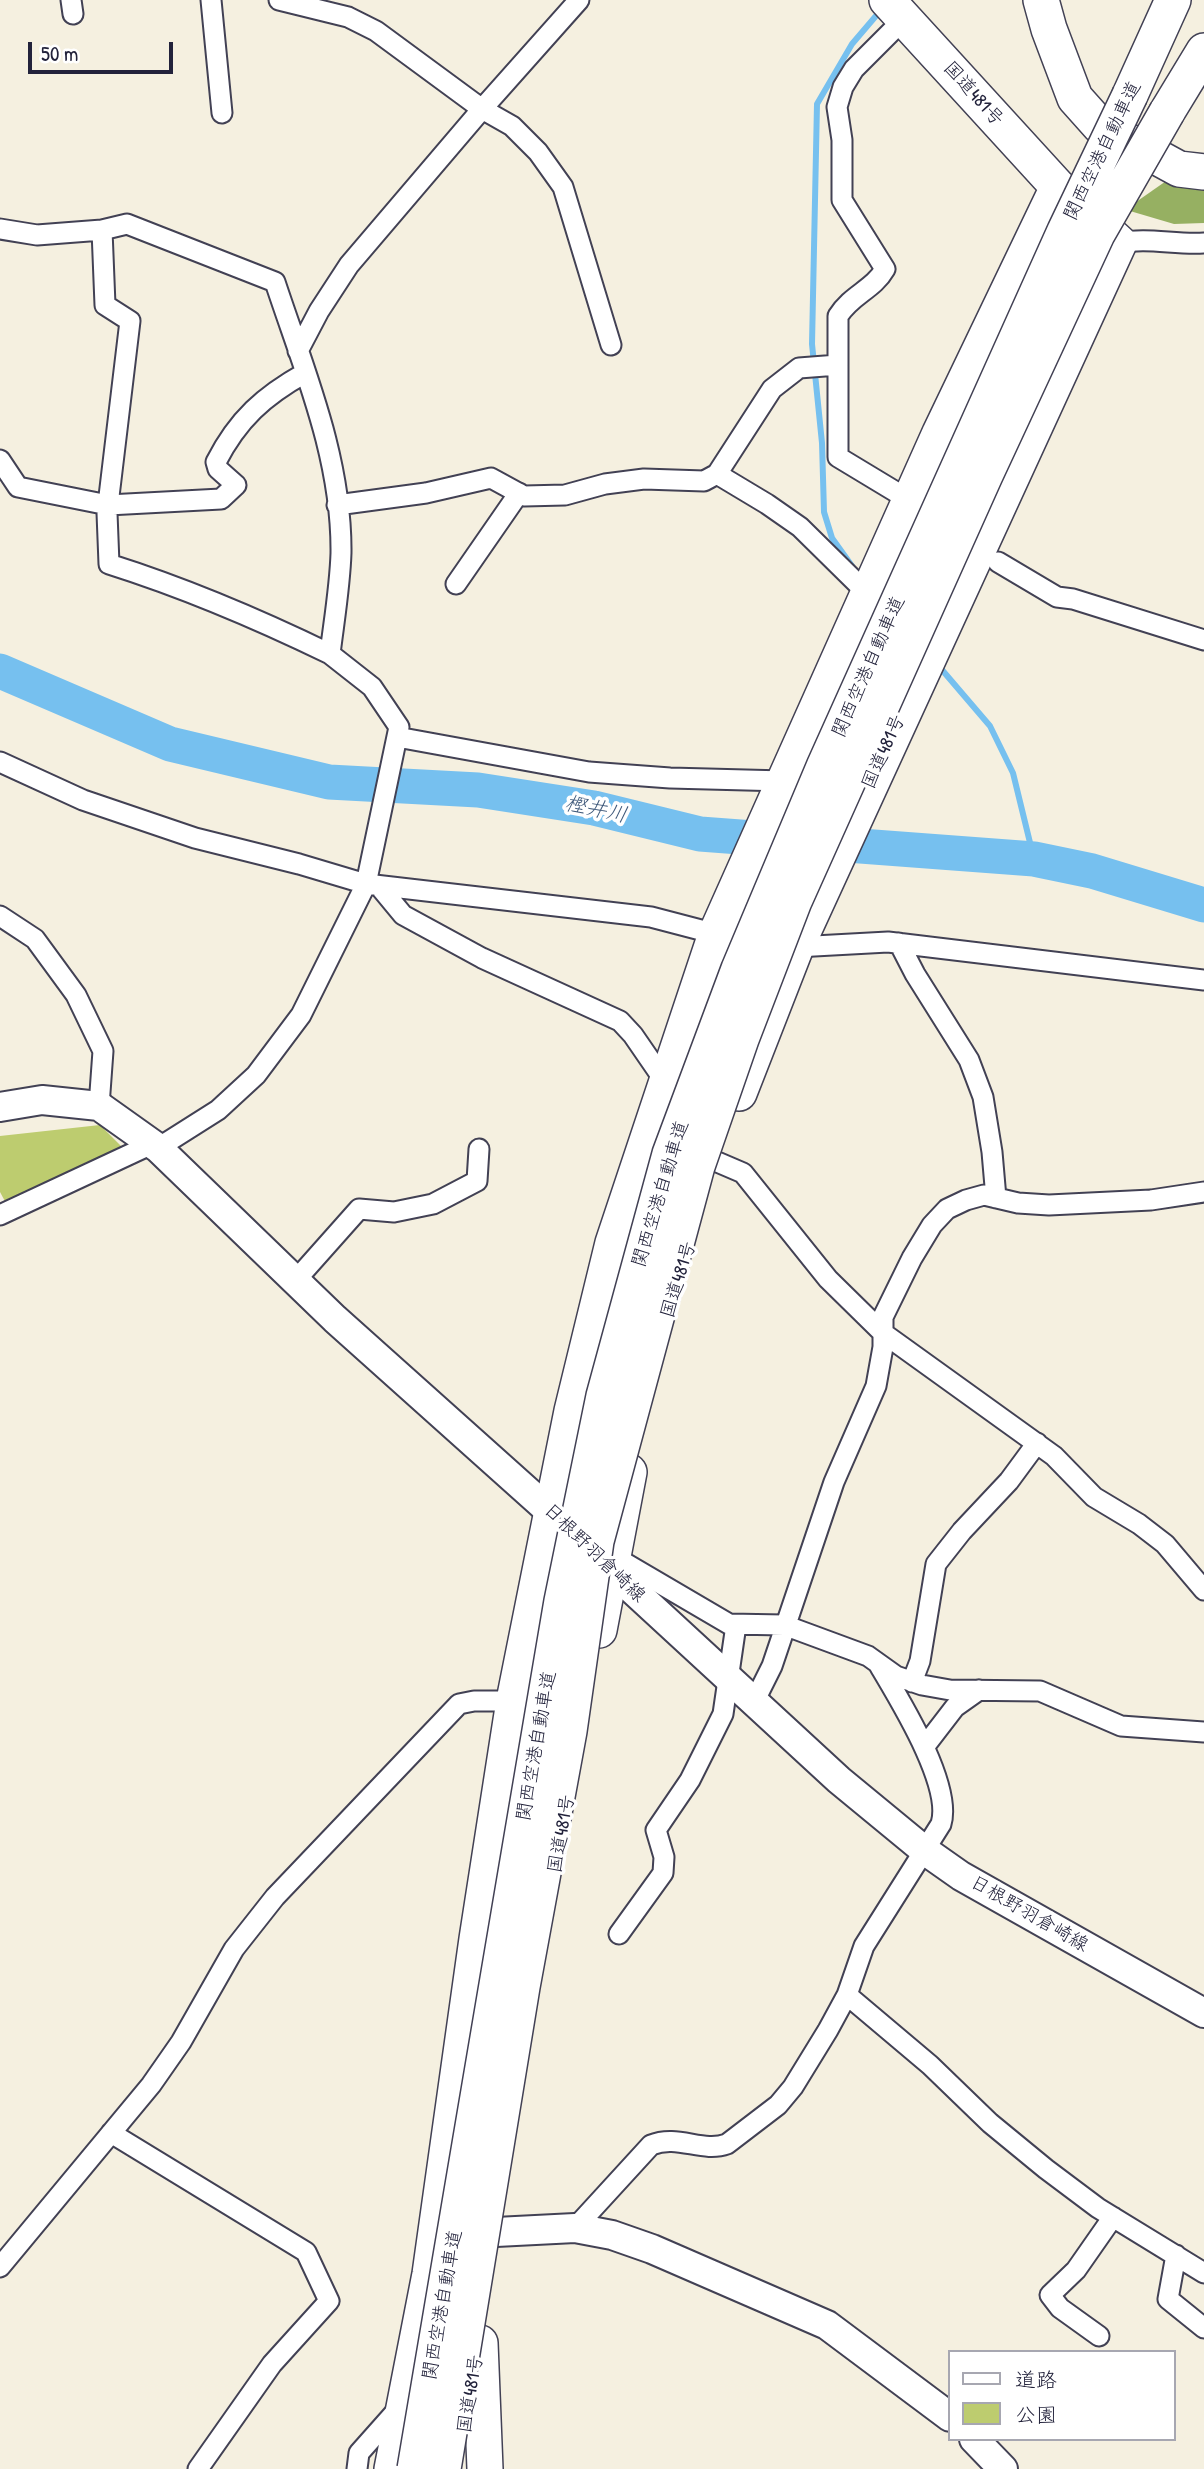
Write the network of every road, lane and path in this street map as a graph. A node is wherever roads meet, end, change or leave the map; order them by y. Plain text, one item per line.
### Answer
1 (211, 0) edge
2 (279, 0) edge
3 (579, 0) edge
4 (1041, 0) edge
5 (1173, 0) edge
6 (896, 9) edge
7 (1204, 51) edge
8 (482, 109) junction
9 (222, 113) dead end
10 (1204, 172) edge
11 (1058, 187) junction
12 (0, 229) edge
13 (102, 230) junction
14 (1119, 243) junction
15 (1204, 243) edge
16 (611, 345) dead end
17 (298, 351) junction
18 (838, 365) junction
19 (305, 373) junction
20 (0, 460) edge
21 (717, 474) junction
22 (896, 492) dead end
23 (519, 493) junction
24 (108, 505) junction
25 (337, 505) junction
26 (998, 562) dead end
27 (456, 584) dead end
28 (868, 594) junction
29 (1204, 640) edge
30 (330, 654) junction
31 (397, 737) junction
32 (0, 762) edge
33 (784, 782) junction
34 (372, 885) junction
35 (0, 916) edge
36 (716, 934) junction
37 (900, 943) junction
38 (796, 947) junction
39 (1204, 980) edge
40 (666, 1083) junction
41 (99, 1106) junction
42 (0, 1107) edge
43 (155, 1146) junction
44 (479, 1149) dead end
45 (715, 1161) junction
46 (1204, 1192) edge
47 (996, 1198) junction
48 (0, 1215) edge
49 (295, 1281) junction
50 (883, 1334) junction
51 (1037, 1443) junction
52 (553, 1513) junction
53 (612, 1563) junction
54 (1204, 1590) edge
55 (736, 1625) junction
56 (784, 1625) junction
57 (879, 1664) junction
58 (728, 1678) junction
59 (912, 1682) junction
60 (979, 1690) junction
61 (514, 1701) junction
62 (754, 1702) junction
63 (1204, 1732) edge
64 (925, 1746) junction
65 (924, 1850) junction
66 (619, 1934) dead end
67 (846, 1995) junction
68 (1204, 2013) edge
69 (111, 2133) junction
70 (1113, 2217) junction
71 (575, 2228) junction
72 (496, 2231) junction
73 (1176, 2255) junction
74 (0, 2267) edge
75 (1204, 2273) edge
76 (1204, 2328) edge
77 (1099, 2336) dead end
78 (480, 2343) junction
79 (405, 2401) junction
80 (948, 2416) edge
81 (976, 2441) edge
82 (198, 2469) edge
83 (357, 2469) edge
84 (392, 2469) edge
85 (415, 2469) edge
86 (443, 2469) edge
87 (459, 2469) edge
88 (485, 2469) edge
89 (1003, 2469) edge

1 - 9 street
2 - 8 street
3 - 8 street
4 - 10 highway
5 - 85 highway, 関西空港自動車道, bridge
6 - 11 highway, 国道481号
6 - 18 street
7 - 86 highway, 関西空港自動車道, bridge
8 - 16 street
8 - 17 street
11 - 14 highway, 国道481号
11 - 28 highway
12 - 13 street
13 - 17 street
13 - 24 street
14 - 15 street
14 - 38 highway, 国道481号
17 - 19 street
18 - 21 street
18 - 22 street
19 - 24 street
19 - 25 street
20 - 24 street
21 - 23 street
21 - 28 street
23 - 25 street
23 - 27 street
24 - 30 street
25 - 30 street
26 - 29 street
28 - 33 highway
30 - 31 street
31 - 33 street
31 - 34 street
32 - 34 street
33 - 36 highway
34 - 36 street
34 - 40 street
34 - 43 street
35 - 41 street
36 - 40 highway
37 - 38 street
37 - 39 street
37 - 47 street
38 - 45 highway, 国道481号
40 - 52 highway
41 - 42 main road, 日根野羽倉崎線
41 - 43 main road, 日根野羽倉崎線
43 - 48 street
43 - 49 main road, 日根野羽倉崎線
44 - 49 street
45 - 50 street
45 - 53 highway, 国道481号
46 - 47 street
47 - 50 street
49 - 52 main road, 日根野羽倉崎線
50 - 51 street
50 - 56 street
51 - 54 street
51 - 59 street
52 - 53 main road, 日根野羽倉崎線
52 - 61 highway
53 - 55 street
53 - 58 main road, 日根野羽倉崎線
53 - 72 highway, 国道481号
55 - 56 street
55 - 58 street
56 - 57 street
56 - 62 street
57 - 59 street
57 - 64 street
58 - 62 main road, 日根野羽倉崎線
58 - 66 street
59 - 60 street
60 - 63 street
60 - 64 street
61 - 69 street
61 - 79 highway
62 - 65 main road, 日根野羽倉崎線
64 - 65 street
65 - 67 street
65 - 68 main road, 日根野羽倉崎線
67 - 70 street
67 - 71 street
69 - 74 street
69 - 82 street
70 - 73 street
70 - 77 street
71 - 72 main road
71 - 80 main road
72 - 78 highway, 国道481号
73 - 75 street
73 - 76 street
78 - 87 highway, 国道481号
78 - 88 highway
79 - 83 street
79 - 84 highway
81 - 89 main road

